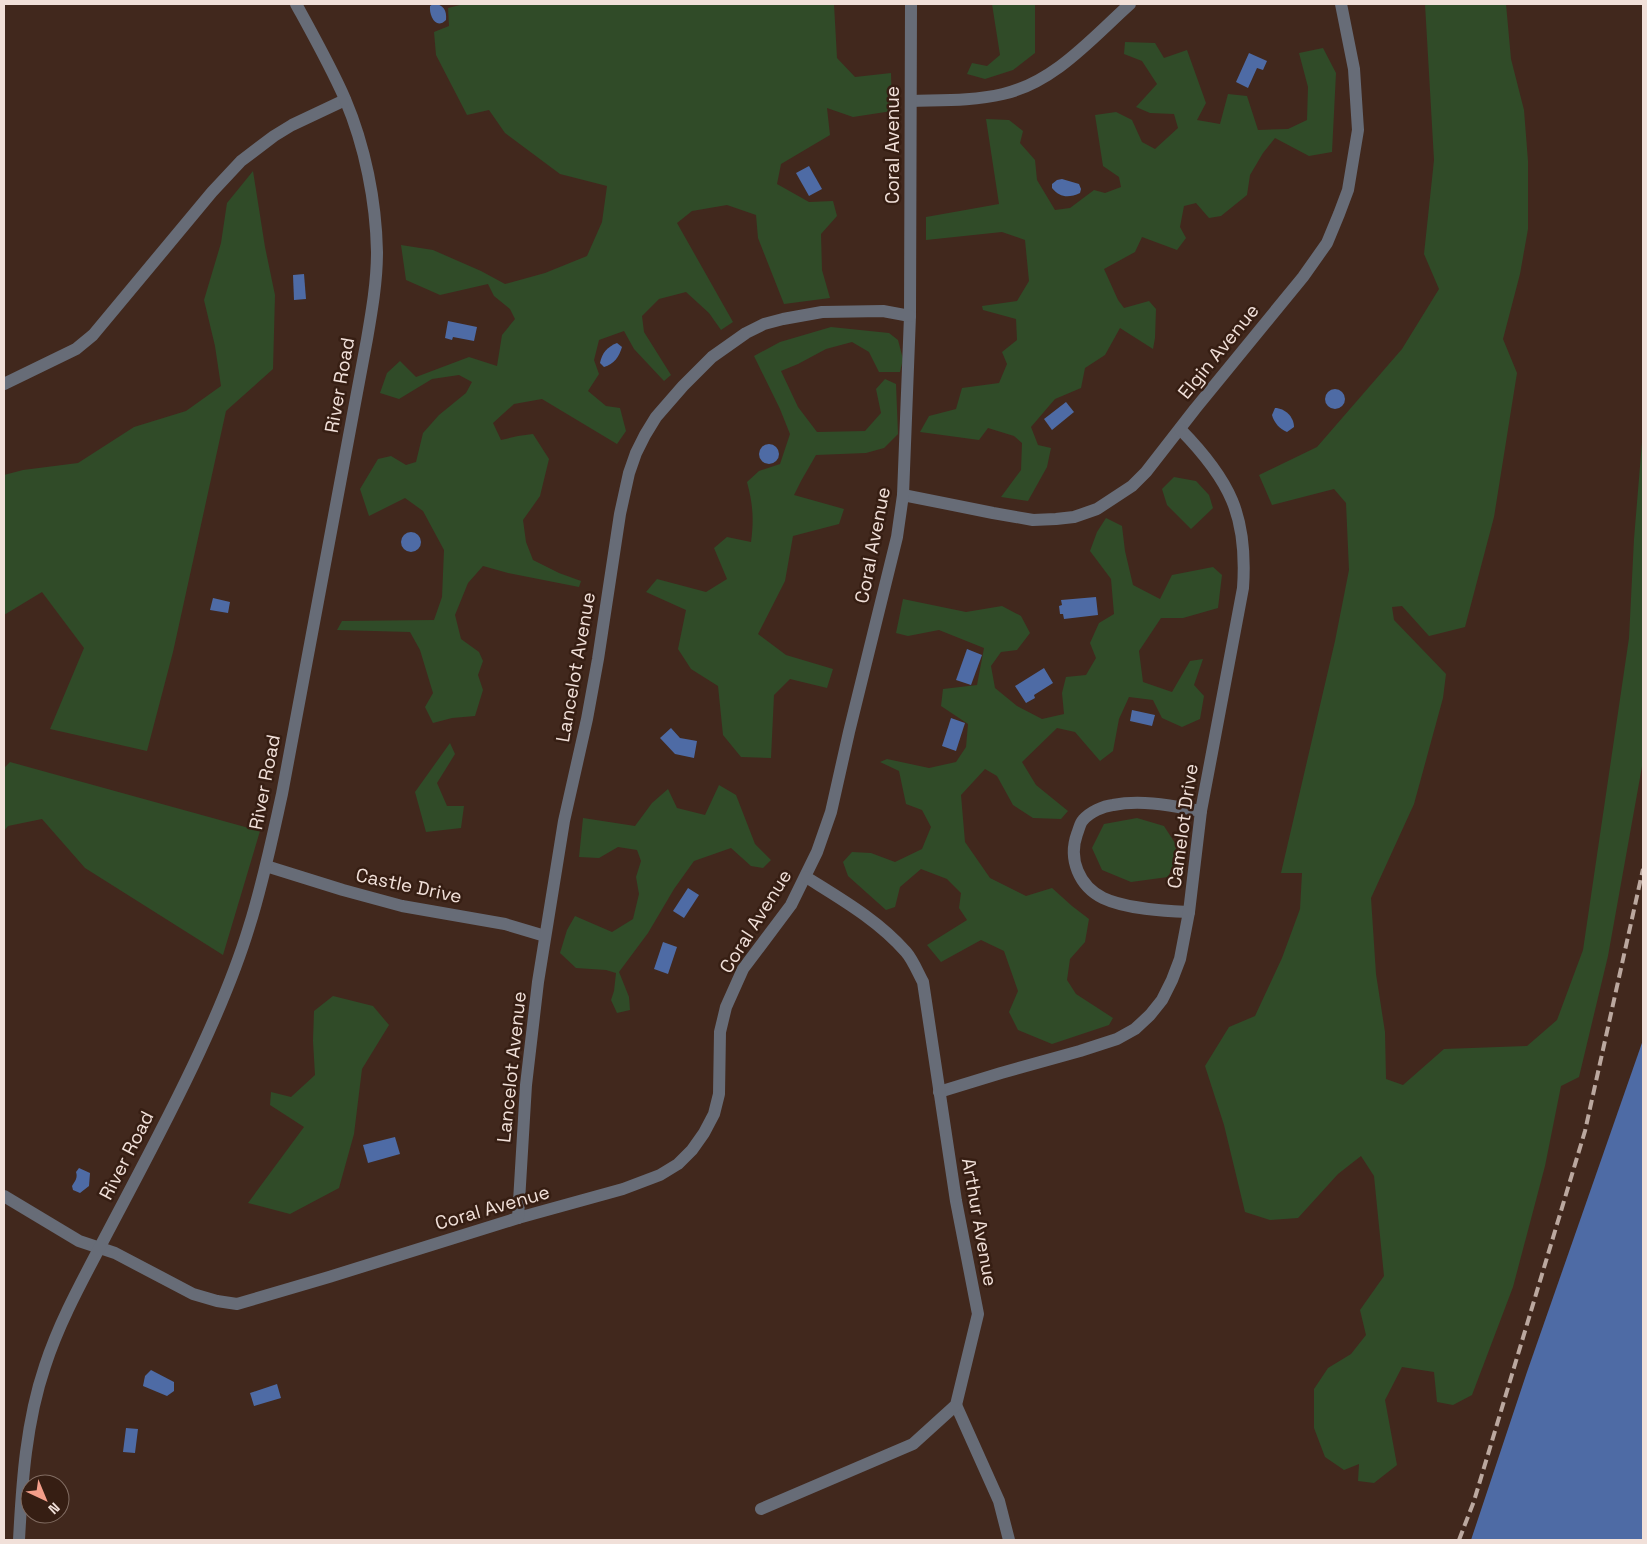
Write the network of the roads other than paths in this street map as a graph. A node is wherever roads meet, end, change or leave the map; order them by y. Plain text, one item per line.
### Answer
1 (296, 4) edge
2 (911, 4) edge
3 (1130, 4) edge
4 (1341, 4) edge
5 (345, 100) junction
6 (911, 101) junction
7 (910, 316) junction
8 (4, 384) edge
9 (1180, 430) junction
10 (903, 495) junction
11 (1201, 811) junction
12 (266, 866) junction
13 (806, 877) junction
14 (1189, 912) junction
15 (545, 936) junction
16 (939, 1092) junction
17 (4, 1196) edge
18 (518, 1218) junction
19 (100, 1247) junction
20 (956, 1405) junction
21 (761, 1509) dead end
22 (19, 1540) edge
23 (1009, 1540) edge

1 - 5 street, River Road
2 - 6 street, Coral Avenue
3 - 6 street
4 - 9 street, Elgin Avenue
5 - 8 street
5 - 12 street, River Road
6 - 7 street, Coral Avenue
7 - 10 street, Coral Avenue
7 - 15 street, Lancelot Avenue
9 - 10 street, Elgin Avenue
9 - 11 street, Camelot Drive
10 - 13 street, Coral Avenue
11 - 14 street, Camelot Drive
11 - 14 street
12 - 15 street, Castle Drive
12 - 19 street, River Road
13 - 16 street, Arthur Avenue
13 - 18 street, Coral Avenue
14 - 16 street, Camelot Drive
15 - 18 street, Lancelot Avenue
16 - 20 street, Arthur Avenue
17 - 19 street, Coral Avenue
18 - 19 street, Coral Avenue
19 - 22 street, River Road
20 - 21 street
20 - 23 street

